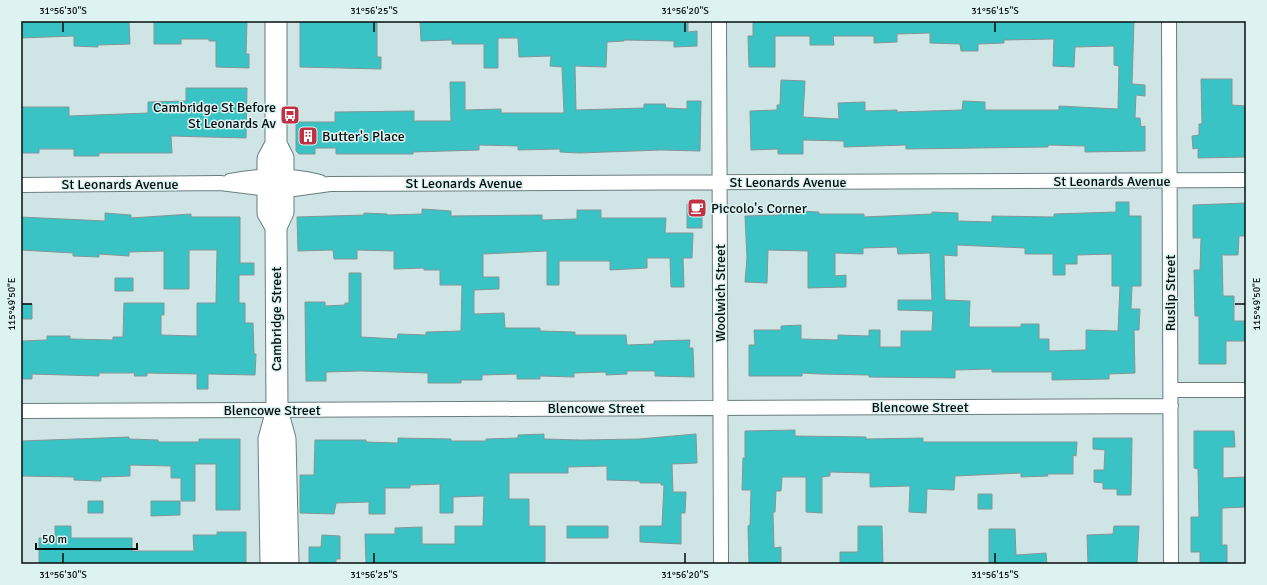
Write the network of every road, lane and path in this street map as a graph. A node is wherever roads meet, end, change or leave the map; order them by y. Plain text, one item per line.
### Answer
1 (276, 21) edge
2 (719, 21) edge
3 (1169, 21) edge
4 (1246, 180) edge
5 (1170, 181) junction
6 (276, 183) junction
7 (719, 183) junction
8 (21, 185) edge
9 (1171, 390) junction
10 (1246, 390) edge
11 (1171, 406) junction
12 (720, 407) junction
13 (277, 410) junction
14 (21, 411) edge
15 (271, 564) edge
16 (288, 564) edge
17 (721, 564) edge
18 (1171, 564) edge

1 - 6 main road, Cambridge Street
2 - 7 street, Woolwich Street
3 - 5 street, Ruslip Street
4 - 5 street, St Leonards Avenue
5 - 7 street, St Leonards Avenue
5 - 9 street, Ruslip Street
6 - 7 street, St Leonards Avenue
6 - 8 street, St Leonards Avenue
6 - 13 main road, Cambridge Street
7 - 12 street, Woolwich Street
9 - 10 street
9 - 11 street, Ruslip Street
11 - 12 street, Blencowe Street
11 - 18 street, Ruslip Street
12 - 13 street, Blencowe Street
12 - 17 street, Woolwich Street
13 - 14 street, Blencowe Street
13 - 15 main road, Cambridge Street
13 - 16 main road, Cambridge Street

